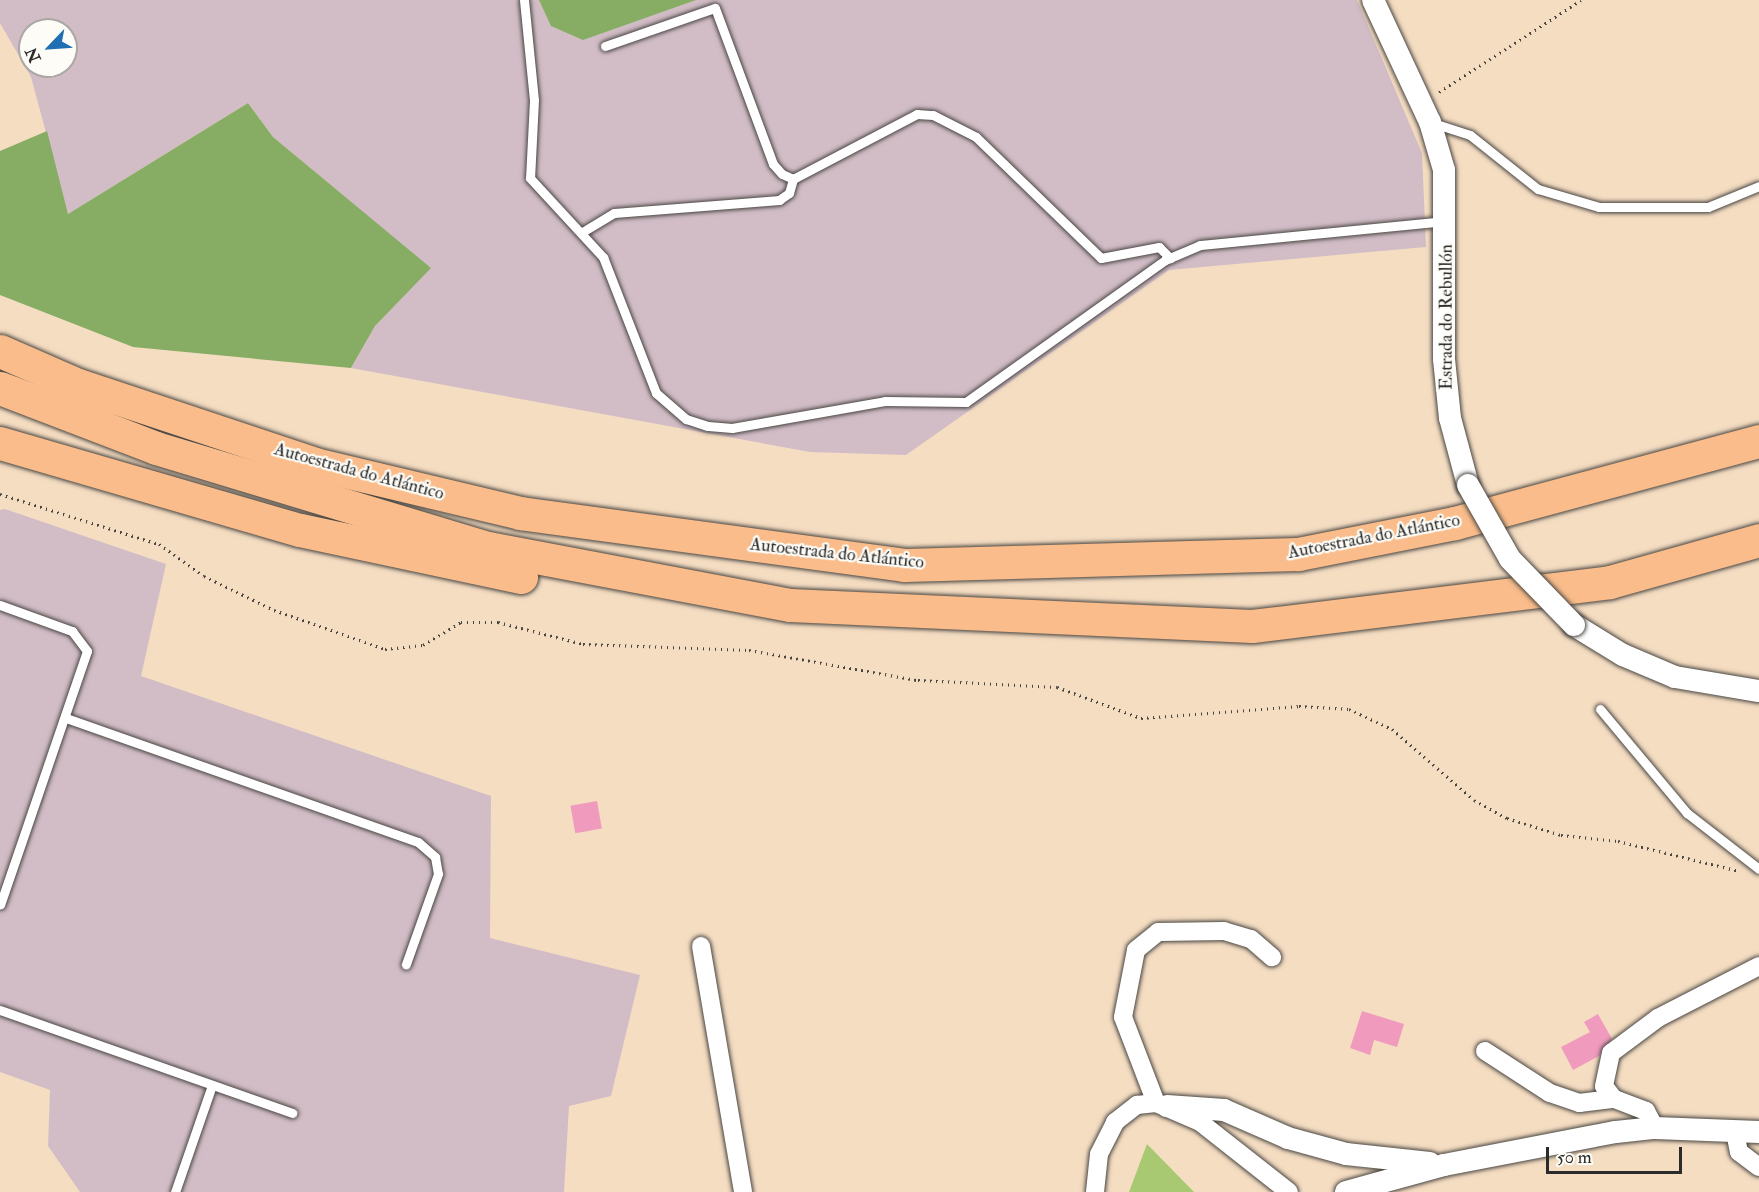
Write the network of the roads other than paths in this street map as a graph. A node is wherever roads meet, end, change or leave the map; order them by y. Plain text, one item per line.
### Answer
1 (524, 0) edge
2 (1373, 0) edge
3 (605, 46) dead end
4 (1426, 113) junction
5 (793, 179) junction
6 (1759, 186) edge
7 (1447, 221) junction
8 (584, 231) junction
9 (1170, 258) junction
10 (0, 351) edge
11 (0, 388) edge
12 (1759, 441) edge
13 (0, 443) edge
14 (1759, 540) edge
15 (0, 605) edge
16 (790, 605) junction
17 (1759, 691) edge
18 (1600, 709) dead end
19 (66, 718) junction
20 (1757, 869) edge
21 (0, 905) edge
22 (702, 946) dead end
23 (1272, 957) dead end
24 (406, 964) dead end
25 (1759, 966) edge
26 (0, 1010) edge
27 (1485, 1051) dead end
28 (212, 1085) junction
29 (1614, 1099) junction
30 (1161, 1105) junction
31 (292, 1113) dead end
32 (1655, 1128) junction
33 (1734, 1132) junction
34 (1759, 1132) edge
35 (1444, 1165) junction
36 (1759, 1167) edge
37 (175, 1192) edge
38 (743, 1192) edge
39 (1095, 1192) edge
40 (1289, 1192) edge
41 (1346, 1192) edge

1 - 8 lane
2 - 4 street, Estrada do Rebullón
3 - 5 lane
4 - 6 lane
4 - 7 street, Estrada do Rebullón
5 - 8 lane
5 - 9 lane
7 - 9 lane
7 - 17 street, Estrada do Rebullón, bridge
8 - 9 lane
10 - 12 highway, Autoestrada do Atlántico
11 - 16 highway, Autoestrada do Atlántico
13 - 16 highway
14 - 16 highway, Autoestrada do Atlántico
15 - 19 lane
18 - 20 lane
19 - 21 lane
19 - 24 lane
22 - 38 street
23 - 30 street
25 - 29 street
26 - 28 lane
27 - 29 street
28 - 31 lane
28 - 37 lane
29 - 32 street
30 - 35 street
30 - 39 street
30 - 40 street
32 - 33 street
32 - 35 street
33 - 34 street
33 - 36 street
35 - 41 street

